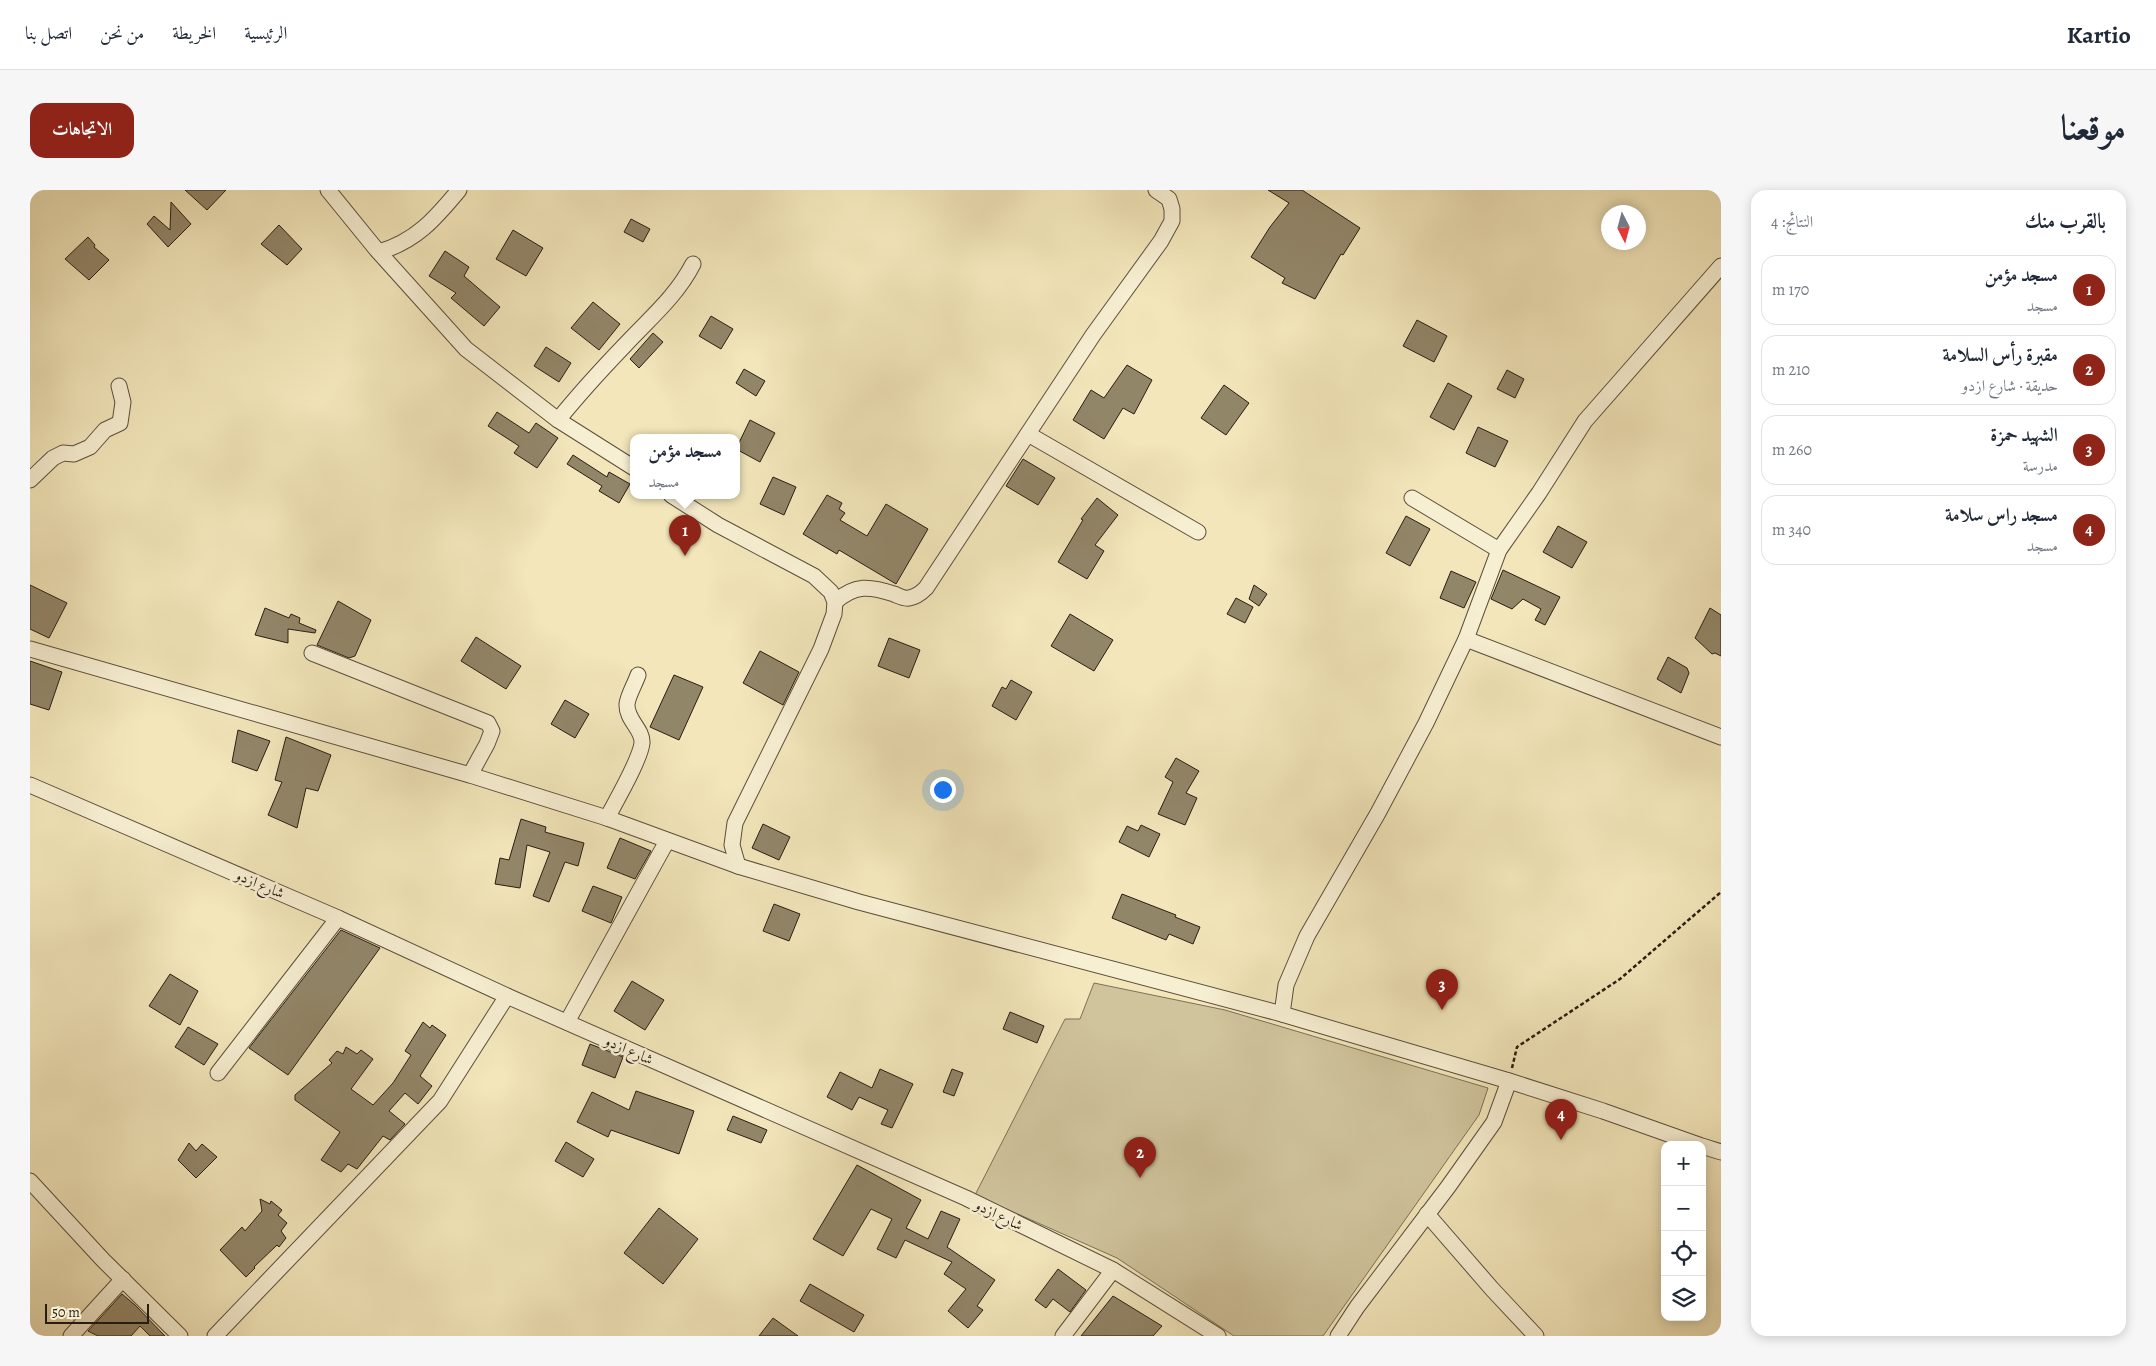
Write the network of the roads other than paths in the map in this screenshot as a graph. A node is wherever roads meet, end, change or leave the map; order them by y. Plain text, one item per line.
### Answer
1 (328, 190) edge
2 (459, 190) edge
3 (1156, 190) edge
4 (379, 252) junction
5 (693, 264) dead end
6 (1721, 266) edge
7 (119, 386) dead end
8 (558, 420) junction
9 (1028, 434) junction
10 (630, 465) edge
11 (30, 480) edge
12 (1412, 498) dead end
13 (677, 499) edge
14 (1198, 532) dead end
15 (1499, 550) junction
16 (835, 602) junction
17 (1466, 639) junction
18 (30, 649) edge
19 (312, 653) dead end
20 (638, 675) dead end
21 (1721, 737) edge
22 (470, 775) junction
23 (30, 785) edge
24 (607, 818) junction
25 (667, 841) junction
26 (738, 866) junction
27 (338, 918) junction
28 (508, 996) junction
29 (1282, 1014) junction
30 (567, 1022) junction
31 (218, 1073) dead end
32 (1509, 1081) junction
33 (1689, 1141) edge
34 (1706, 1147) edge
35 (1721, 1152) edge
36 (30, 1181) edge
37 (1427, 1214) junction
38 (1113, 1270) junction
39 (123, 1279) junction
40 (71, 1336) edge
41 (180, 1336) edge
42 (215, 1336) edge
43 (1063, 1336) edge
44 (1218, 1336) edge
45 (1338, 1336) edge
46 (1536, 1336) edge

1 - 4 street
2 - 4 street
3 - 9 street
4 - 8 street
5 - 8 street
6 - 15 street
7 - 11 street
8 - 10 street
9 - 14 street
9 - 16 street
12 - 15 street
13 - 16 street
15 - 17 street
16 - 26 street
17 - 21 street
17 - 29 street
18 - 22 street
19 - 22 street
20 - 24 street
22 - 24 street
23 - 27 street, شارع ازدو
24 - 25 street
25 - 26 street
25 - 30 street
26 - 29 street
27 - 28 street, شارع ازدو
27 - 31 street
28 - 30 street, شارع ازدو
28 - 42 street
29 - 32 street
30 - 38 street, شارع ازدو
32 - 33 street
32 - 37 street
34 - 35 street
36 - 39 street
37 - 45 street
37 - 46 street
38 - 43 street
38 - 44 street, شارع ازدو
39 - 40 street
39 - 41 street

